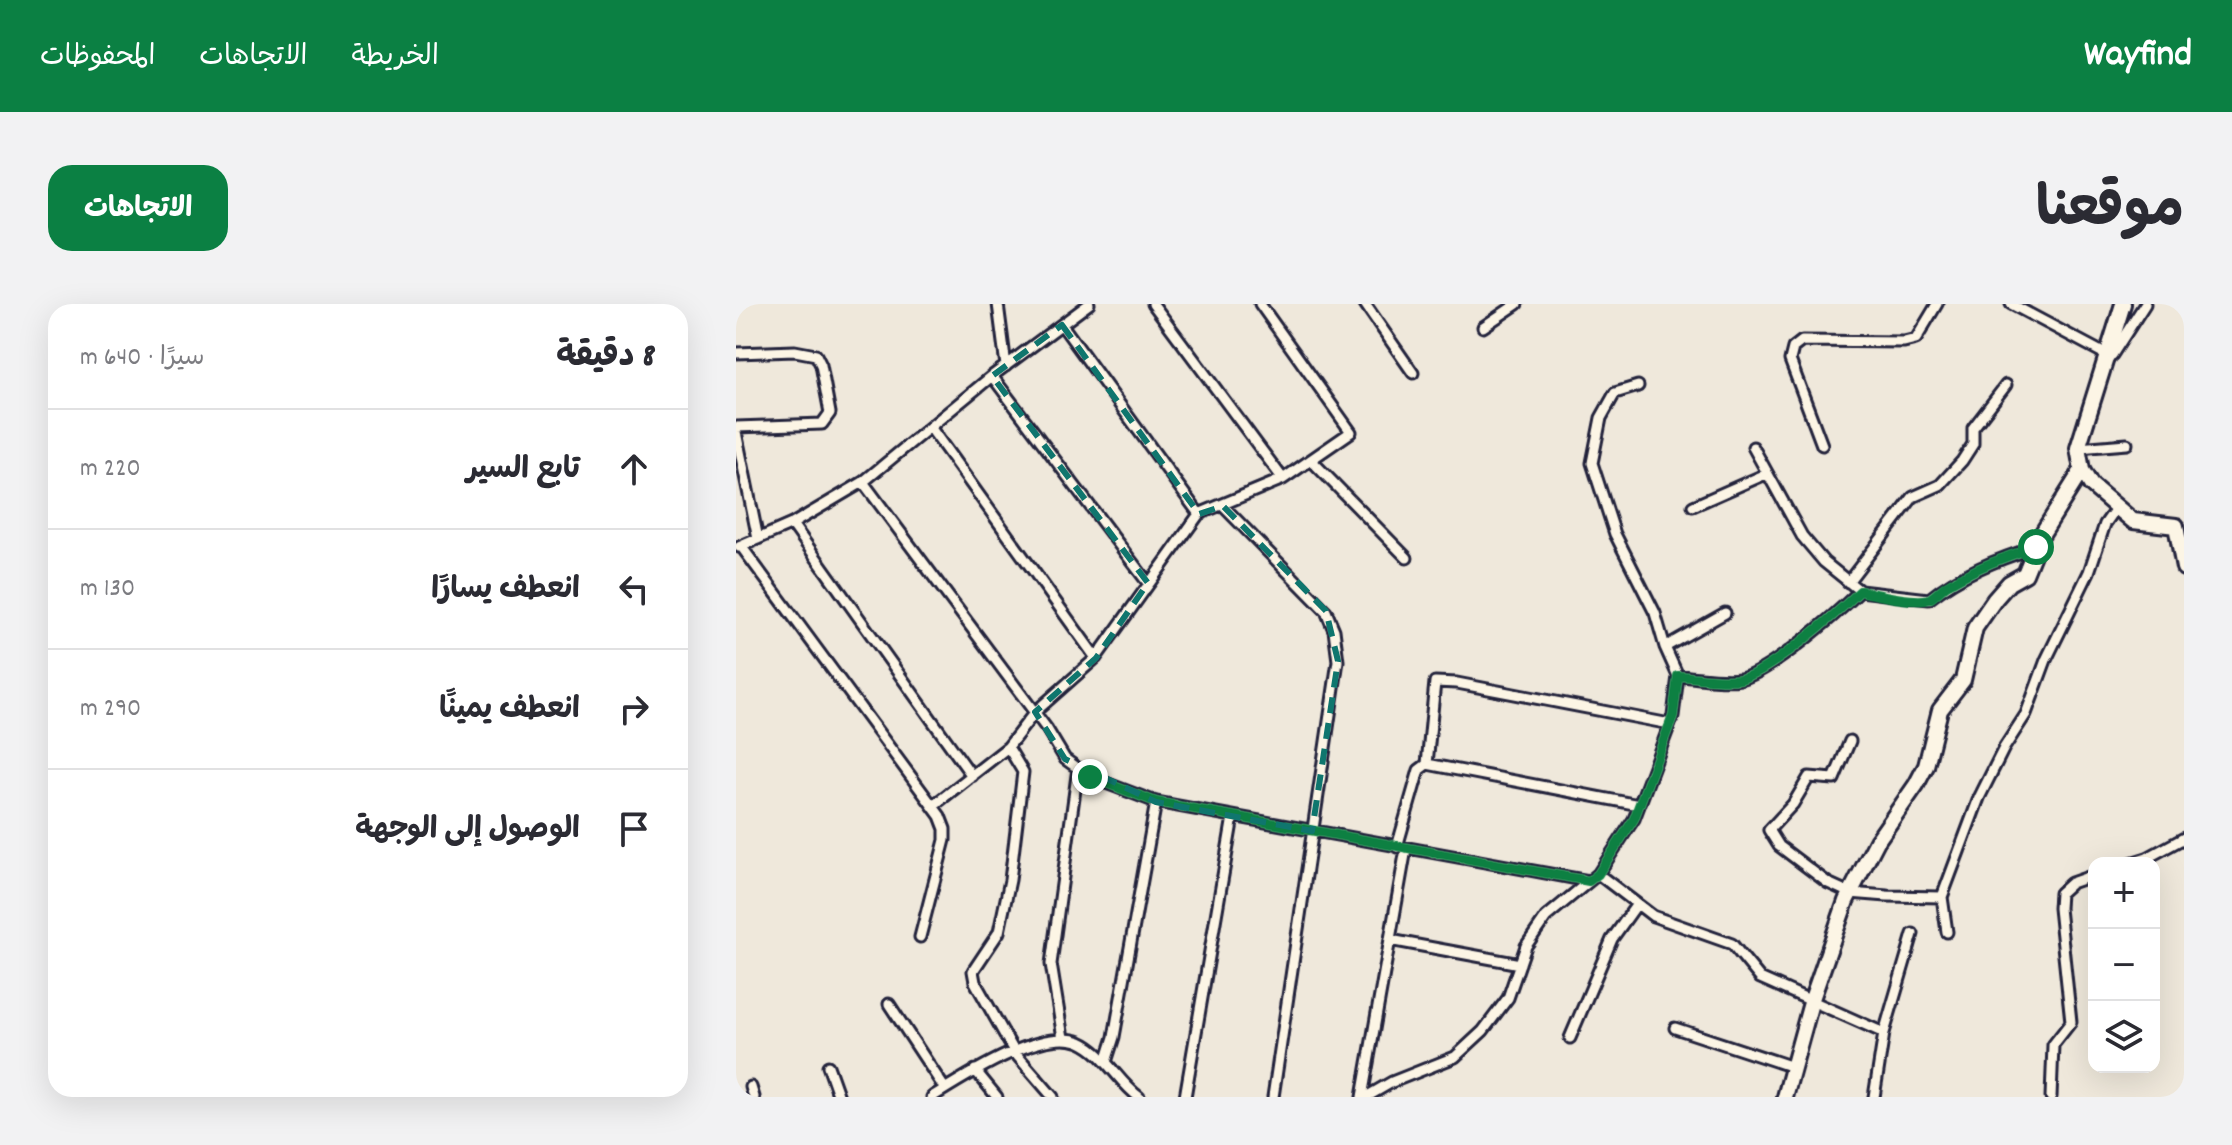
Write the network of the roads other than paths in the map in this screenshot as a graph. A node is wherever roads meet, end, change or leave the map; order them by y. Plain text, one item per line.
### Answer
1 (998, 304) edge
2 (1089, 304) edge
3 (1153, 304) edge
4 (1260, 304) edge
5 (1365, 304) edge
6 (1517, 304) edge
7 (1937, 304) edge
8 (2011, 304) edge
9 (2123, 304) edge
10 (2145, 304) edge
11 (2021, 308) edge
12 (1062, 325) junction
13 (1483, 327) dead end
14 (736, 353) edge
15 (2105, 361) junction
16 (1006, 366) junction
17 (1413, 373) dead end
18 (992, 376) junction
19 (2006, 385) dead end
20 (1638, 386) dead end
21 (930, 427) junction
22 (736, 430) edge
23 (2127, 444) dead end
24 (1822, 445) dead end
25 (1753, 447) dead end
26 (2078, 448) junction
27 (1311, 460) junction
28 (2082, 470) junction
29 (1766, 474) junction
30 (1283, 479) junction
31 (863, 482) junction
32 (1223, 506) junction
33 (1693, 506) dead end
34 (2117, 507) junction
35 (1199, 514) junction
36 (792, 524) junction
37 (758, 539) junction
38 (738, 547) edge
39 (2036, 547) junction
40 (1407, 558) dead end
41 (2184, 568) edge
42 (1848, 582) junction
43 (1148, 583) junction
44 (1860, 591) junction
45 (1725, 613) dead end
46 (1665, 647) junction
47 (1096, 658) junction
48 (1678, 676) junction
49 (1035, 712) junction
50 (1670, 724) junction
51 (1850, 741) dead end
52 (1008, 747) junction
53 (1427, 764) junction
54 (1078, 768) junction
55 (972, 776) junction
56 (1156, 802) junction
57 (934, 805) junction
58 (1639, 805) junction
59 (1233, 817) junction
60 (1312, 831) junction
61 (2184, 838) edge
62 (1402, 848) junction
63 (2149, 857) edge
64 (2088, 877) edge
65 (1594, 878) junction
66 (1850, 893) junction
67 (1942, 897) junction
68 (1637, 904) junction
69 (1947, 932) dead end
70 (1913, 934) dead end
71 (920, 937) dead end
72 (1390, 940) junction
73 (1520, 964) junction
74 (1812, 999) junction
75 (889, 1004) dead end
76 (1675, 1028) dead end
77 (1884, 1033) junction
78 (1063, 1038) junction
79 (1570, 1038) dead end
80 (1015, 1053) junction
81 (1106, 1062) junction
82 (828, 1066) dead end
83 (1793, 1067) junction
84 (975, 1070) junction
85 (1126, 1088) junction
86 (945, 1089) junction
87 (839, 1097) edge
88 (932, 1097) edge
89 (997, 1097) edge
90 (1053, 1097) edge
91 (1116, 1097) edge
92 (1139, 1097) edge
93 (1185, 1097) edge
94 (1273, 1097) edge
95 (1364, 1097) edge
96 (1785, 1097) edge
97 (1874, 1097) edge
98 (2051, 1097) edge

1 - 16 street
2 - 12 street
3 - 30 street
4 - 27 street
5 - 17 street
6 - 13 street
7 - 24 street
8 - 11 street
9 - 15 street
10 - 15 street
11 - 15 street
12 - 16 street
12 - 35 street
14 - 22 street
15 - 26 street
16 - 18 street
18 - 21 street
18 - 43 street
19 - 42 street
20 - 46 street
21 - 31 street
21 - 47 street
22 - 37 street
23 - 26 street
25 - 29 street
26 - 28 street
27 - 30 street
27 - 40 street
28 - 34 street
28 - 39 street
29 - 33 street
29 - 42 street
30 - 32 street
31 - 36 street
31 - 49 street
32 - 35 street
32 - 60 street
34 - 41 street
34 - 67 street
35 - 43 street
36 - 37 street
36 - 55 street
37 - 38 street
38 - 57 street
39 - 44 street
39 - 66 street
42 - 44 street
43 - 47 street
44 - 48 street
45 - 46 street
46 - 48 street
47 - 49 street
48 - 50 street
49 - 52 street
49 - 54 street
50 - 53 street
50 - 58 street
51 - 66 street
52 - 55 street
52 - 80 street
53 - 58 street
53 - 62 street
54 - 56 street
54 - 78 street
55 - 57 street
56 - 59 street
56 - 81 street
57 - 71 street
58 - 65 street
59 - 60 street
59 - 93 street
60 - 62 street
60 - 94 street
61 - 63 street
62 - 65 street
62 - 72 street
64 - 98 street
65 - 68 street
65 - 73 street
66 - 67 street
66 - 74 street
67 - 69 street
68 - 74 street
68 - 79 street
70 - 77 street
72 - 73 street
72 - 95 street
73 - 95 street
74 - 77 street
74 - 83 street
75 - 86 street
76 - 83 street
77 - 97 street
78 - 80 street
78 - 81 street
80 - 84 street
80 - 90 street
81 - 85 street
82 - 87 street
83 - 96 street
84 - 86 street
84 - 89 street
85 - 91 street
85 - 92 street
86 - 88 street

